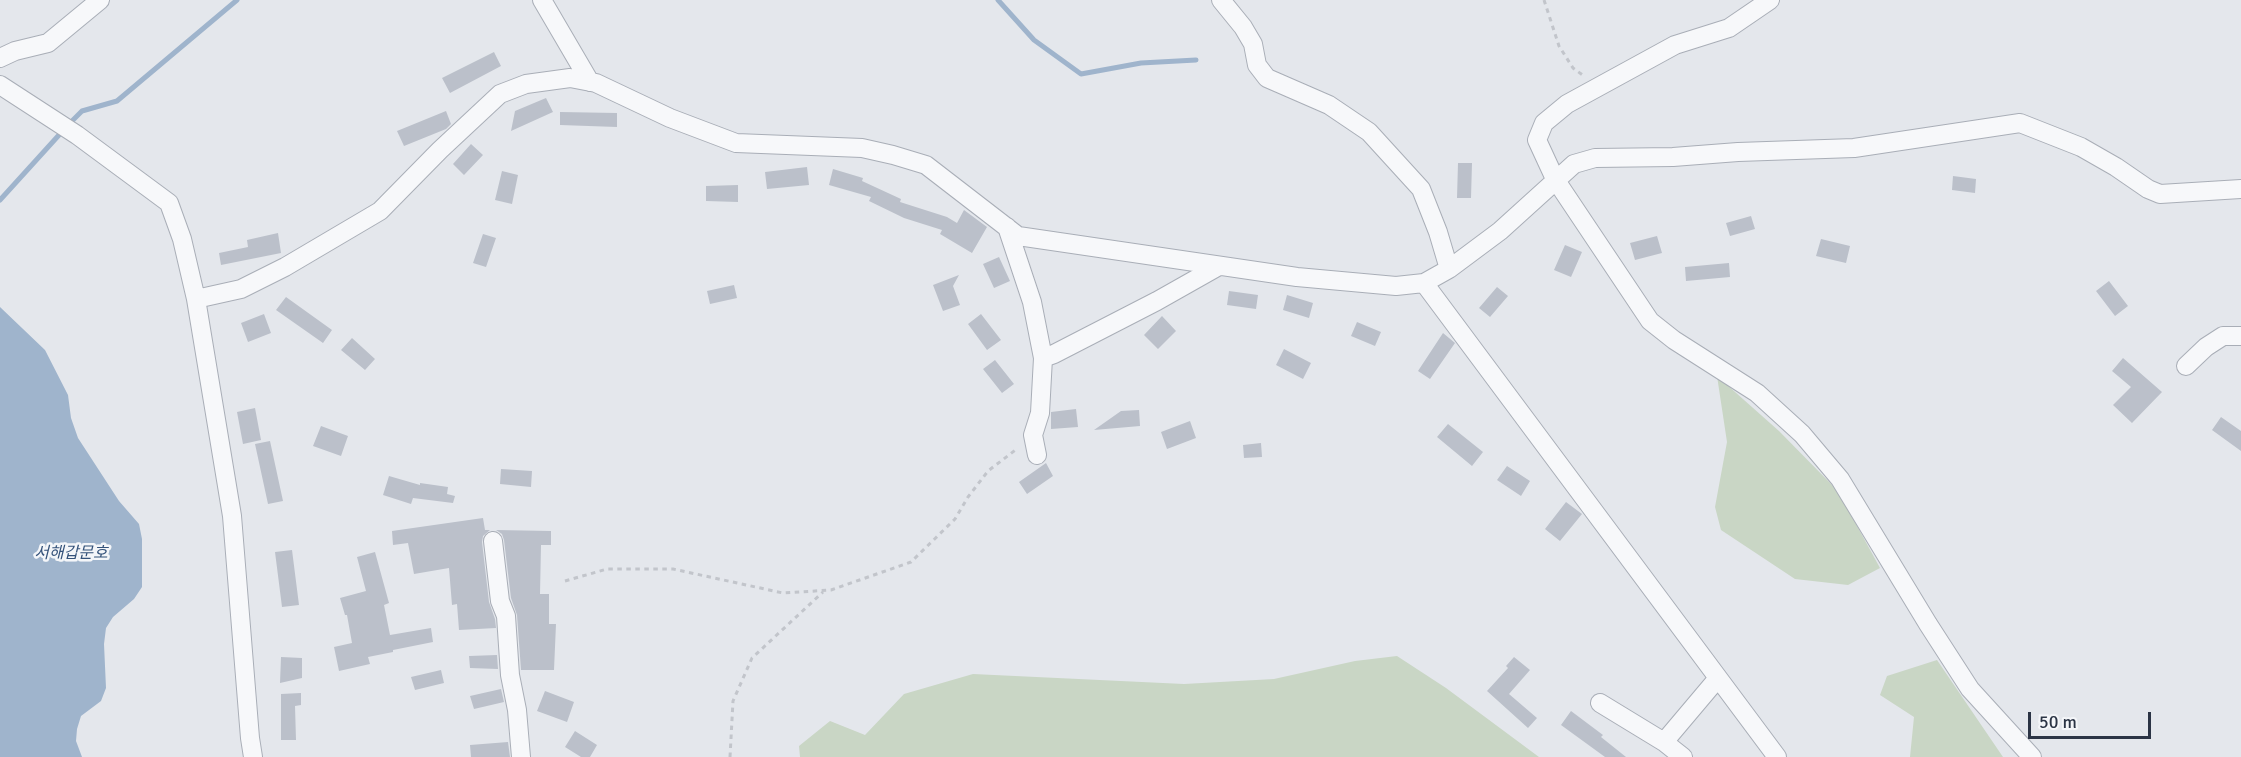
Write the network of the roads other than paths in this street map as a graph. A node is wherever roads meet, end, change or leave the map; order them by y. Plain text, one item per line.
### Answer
1 (100, 0) edge
2 (542, 0) edge
3 (1221, 0) edge
4 (1770, 0) edge
5 (0, 58) edge
6 (590, 82) junction
7 (0, 85) edge
8 (1555, 179) junction
9 (2241, 189) edge
10 (1007, 227) junction
11 (1219, 266) junction
12 (1449, 268) junction
13 (1424, 283) junction
14 (196, 299) junction
15 (2241, 336) edge
16 (1043, 358) junction
17 (2186, 366) dead end
18 (1037, 455) dead end
19 (493, 541) dead end
20 (1718, 678) junction
21 (1600, 703) dead end
22 (1664, 742) junction
23 (253, 757) edge
24 (521, 757) edge
25 (1683, 757) edge
26 (1777, 757) edge
27 (2032, 757) edge

1 - 5 street
2 - 6 street
3 - 12 street
4 - 8 street
6 - 10 street
6 - 14 street
7 - 14 street
8 - 9 street
8 - 12 street
8 - 27 street
10 - 11 street
10 - 16 street
11 - 13 street
11 - 16 street
12 - 13 street
13 - 20 street
14 - 23 street
15 - 17 street
16 - 18 street
19 - 24 street
20 - 22 street
20 - 26 street
21 - 22 street
22 - 25 street

